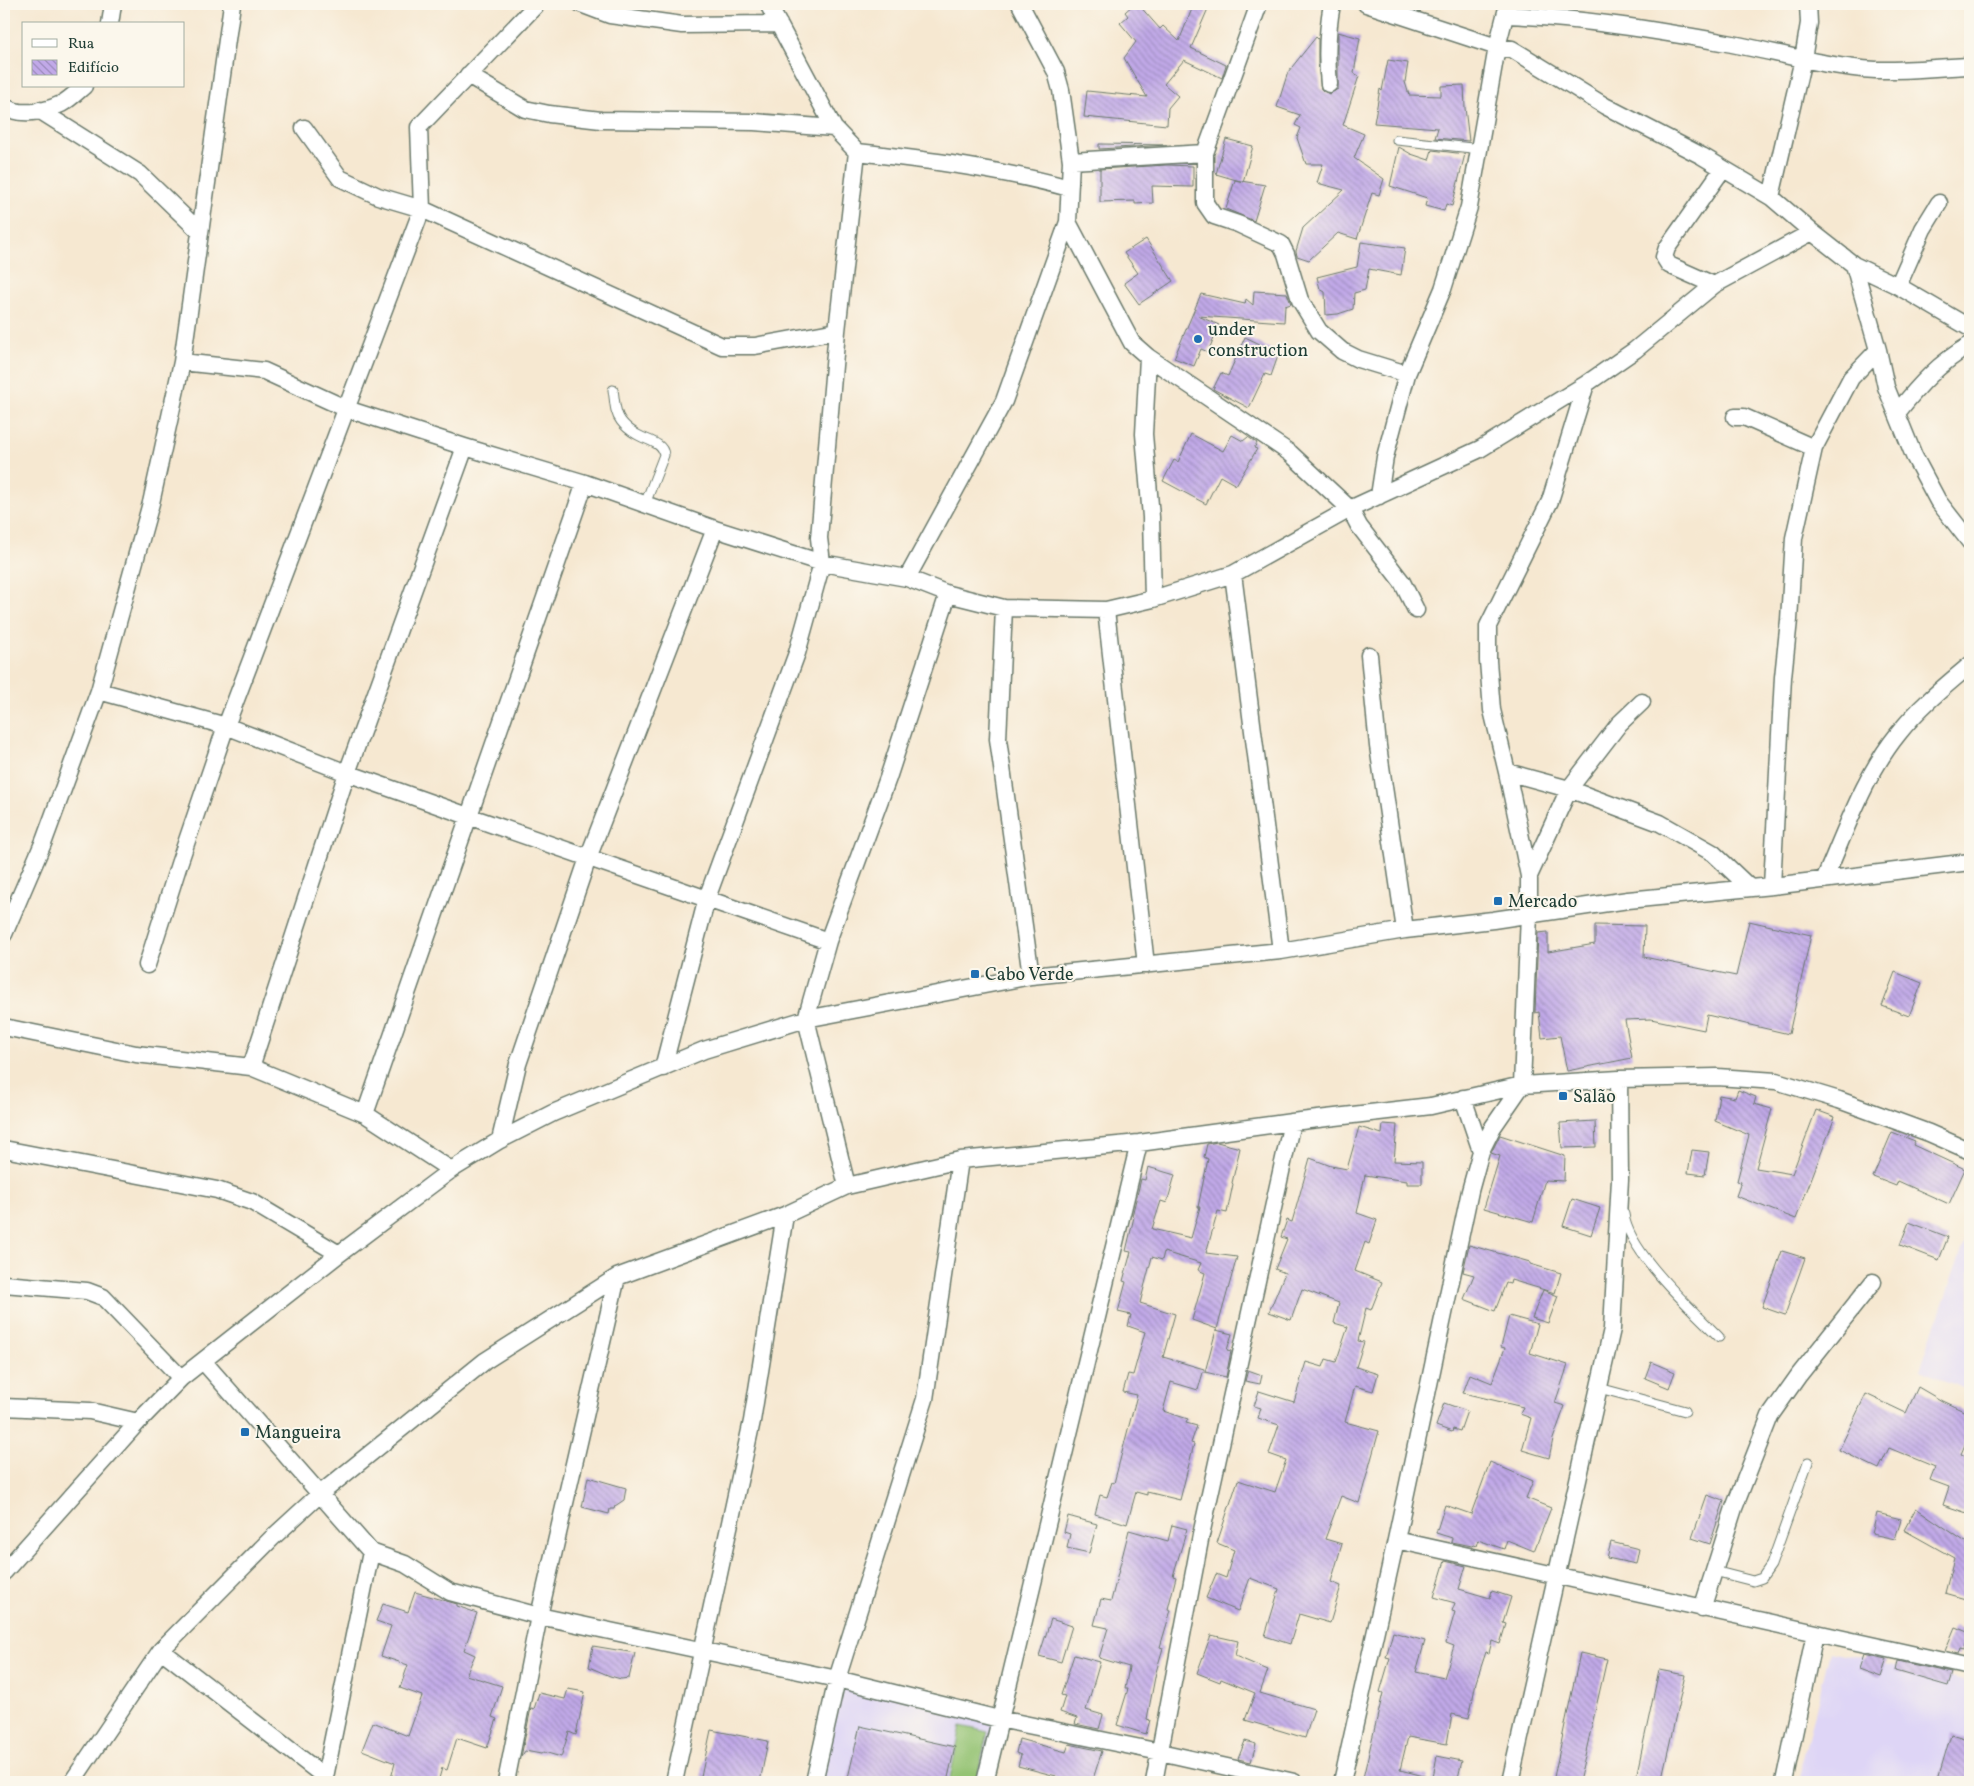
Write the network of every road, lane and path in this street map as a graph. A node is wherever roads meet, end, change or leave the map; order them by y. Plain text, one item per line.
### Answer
1 (114, 4) edge
2 (232, 4) edge
3 (538, 4) edge
4 (581, 4) edge
5 (768, 4) edge
6 (1020, 4) edge
7 (1259, 4) edge
8 (1332, 4) edge
9 (1366, 4) edge
10 (1808, 4) edge
11 (1507, 10) edge
12 (110, 22) edge
13 (778, 24) junction
14 (1497, 47) junction
15 (1803, 59) junction
16 (1970, 66) edge
17 (468, 75) junction
18 (1329, 84) dead end
19 (81, 88) edge
20 (4, 106) edge
21 (40, 110) junction
22 (304, 128) dead end
23 (834, 128) junction
24 (1397, 140) dead end
25 (1481, 149) junction
26 (856, 152) junction
27 (1205, 153) junction
28 (1071, 161) junction
29 (1722, 170) junction
30 (1069, 188) junction
31 (1771, 197) junction
32 (1939, 203) dead end
33 (422, 209) junction
34 (1068, 222) junction
35 (200, 232) junction
36 (1812, 232) junction
37 (1854, 265) junction
38 (1714, 286) junction
39 (1898, 286) junction
40 (1970, 328) edge
41 (837, 332) junction
42 (1970, 345) edge
43 (1878, 350) junction
44 (1148, 357) junction
45 (182, 362) junction
46 (1407, 374) junction
47 (1586, 384) junction
48 (614, 390) dead end
49 (348, 409) junction
50 (1897, 413) junction
51 (1735, 417) dead end
52 (465, 447) junction
53 (1814, 448) junction
54 (585, 483) junction
55 (1379, 496) junction
56 (645, 504) junction
57 (1350, 509) junction
58 (715, 529) junction
59 (1970, 542) edge
60 (822, 563) junction
61 (1233, 574) junction
62 (907, 578) junction
63 (948, 594) junction
64 (1153, 598) junction
65 (1004, 608) junction
66 (1106, 610) junction
67 (1416, 610) dead end
68 (1369, 655) dead end
69 (1970, 665) edge
70 (99, 691) junction
71 (1642, 702) dead end
72 (226, 726) junction
73 (1507, 772) junction
74 (347, 773) junction
75 (1569, 789) junction
76 (468, 816) junction
77 (588, 858) junction
78 (1970, 862) edge
79 (1529, 876) junction
80 (1824, 880) junction
81 (1772, 886) junction
82 (1750, 888) junction
83 (707, 898) junction
84 (1529, 914) junction
85 (1405, 930) junction
86 (4, 934) edge
87 (828, 941) junction
88 (1281, 951) junction
89 (147, 965) dead end
90 (1146, 966) junction
91 (1031, 976) junction
92 (806, 1019) junction
93 (4, 1026) edge
94 (250, 1067) junction
95 (663, 1068) junction
96 (1619, 1079) junction
97 (1522, 1085) junction
98 (1463, 1098) junction
99 (365, 1114) junction
100 (1292, 1122) junction
101 (500, 1140) junction
102 (1139, 1143) junction
103 (4, 1149) edge
104 (1481, 1151) junction
105 (1970, 1151) edge
106 (960, 1160) junction
107 (451, 1170) junction
108 (1620, 1179) junction
109 (847, 1186) junction
110 (784, 1215) junction
111 (339, 1254) junction
112 (617, 1277) junction
113 (1873, 1282) dead end
114 (4, 1284) edge
115 (1718, 1337) dead end
116 (203, 1361) junction
117 (181, 1378) junction
118 (1599, 1388) junction
119 (4, 1407) edge
120 (1685, 1411) dead end
121 (138, 1422) junction
122 (1808, 1462) dead end
123 (320, 1494) junction
124 (1396, 1540) junction
125 (371, 1552) junction
126 (1714, 1571) junction
127 (4, 1572) edge
128 (1557, 1574) junction
129 (1702, 1609) junction
130 (540, 1616) junction
131 (1815, 1633) junction
132 (702, 1649) junction
133 (161, 1650) junction
134 (1970, 1667) edge
135 (837, 1678) junction
136 (999, 1719) junction
137 (1160, 1752) junction
138 (324, 1780) edge
139 (72, 1782) edge
140 (506, 1782) edge
141 (674, 1782) edge
142 (814, 1782) edge
143 (984, 1782) edge
144 (1154, 1782) edge
145 (1294, 1782) edge
146 (1342, 1782) edge
147 (1510, 1782) edge
148 (1784, 1782) edge

1 - 12 street
2 - 35 street
3 - 17 street
4 - 13 street
5 - 13 street
6 - 28 street
7 - 27 street
8 - 18 street
9 - 14 street
10 - 15 street
11 - 14 street
11 - 15 street
13 - 23 street
14 - 25 street
14 - 29 street
15 - 16 street
15 - 31 street
17 - 23 street
17 - 33 street
19 - 21 street
20 - 21 street
21 - 35 street
22 - 33 street
23 - 26 street
24 - 25 lane
25 - 46 street
26 - 30 street
26 - 41 street
27 - 28 street
27 - 46 street
28 - 30 street
29 - 31 street
29 - 38 street
30 - 34 street
31 - 36 street
32 - 39 street
33 - 41 street
33 - 49 street
34 - 44 street
34 - 62 street
35 - 45 street
36 - 37 street
36 - 38 street
37 - 39 street
37 - 43 street
38 - 47 street
39 - 40 street
41 - 60 street
42 - 50 street
43 - 50 street
43 - 53 street
44 - 57 street
44 - 64 street
45 - 49 street
45 - 70 street
46 - 55 street
47 - 55 street
47 - 73 street
48 - 56 lane
49 - 52 street
49 - 72 street
50 - 59 street
51 - 53 street
52 - 54 street
52 - 74 street
53 - 81 street
54 - 56 street
54 - 76 street
55 - 57 street
56 - 58 street
57 - 61 street
57 - 67 street
58 - 60 street
58 - 77 street
60 - 62 street
60 - 83 street
61 - 64 street
61 - 88 street
62 - 63 street
63 - 65 street
63 - 87 street
64 - 66 street
65 - 66 street
65 - 91 street
66 - 90 street
68 - 85 street
69 - 80 street
70 - 72 street
70 - 86 street
71 - 75 street
72 - 74 street
72 - 89 street
73 - 75 street
73 - 79 street
74 - 76 street
74 - 94 street
75 - 79 street
75 - 82 street
76 - 77 street
76 - 99 street
77 - 83 street
77 - 101 street
78 - 80 street
79 - 84 street
80 - 81 street
81 - 82 street
82 - 84 street
83 - 87 street
83 - 95 street
84 - 85 street
84 - 97 street
85 - 88 street
87 - 92 street
88 - 90 street
90 - 91 street
91 - 92 street
92 - 95 street
92 - 109 street
93 - 94 street
94 - 99 street
95 - 101 street
96 - 97 street
96 - 105 street
96 - 108 street
97 - 98 street
97 - 104 street
98 - 100 street
98 - 104 street
99 - 107 street
100 - 102 street
100 - 137 street
101 - 107 street
102 - 106 street
102 - 136 street
103 - 111 street
104 - 124 street
106 - 109 street
106 - 135 street
107 - 111 street
108 - 115 lane
108 - 118 street
109 - 110 street
110 - 112 street
110 - 132 street
111 - 116 street
112 - 123 street
112 - 130 street
113 - 126 street
114 - 117 street
116 - 117 street
116 - 123 street
117 - 121 street
118 - 120 lane
118 - 128 street
119 - 121 street
121 - 127 street
122 - 126 lane
123 - 125 street
123 - 133 street
124 - 128 street
124 - 146 street
125 - 130 street
125 - 138 street
126 - 129 street
128 - 129 street
128 - 147 street
129 - 131 street
130 - 132 street
130 - 140 street
131 - 134 street
131 - 148 street
132 - 135 street
132 - 141 street
133 - 138 street
133 - 139 street
135 - 136 street
135 - 142 street
136 - 137 street
136 - 143 street
137 - 144 street
137 - 145 street

